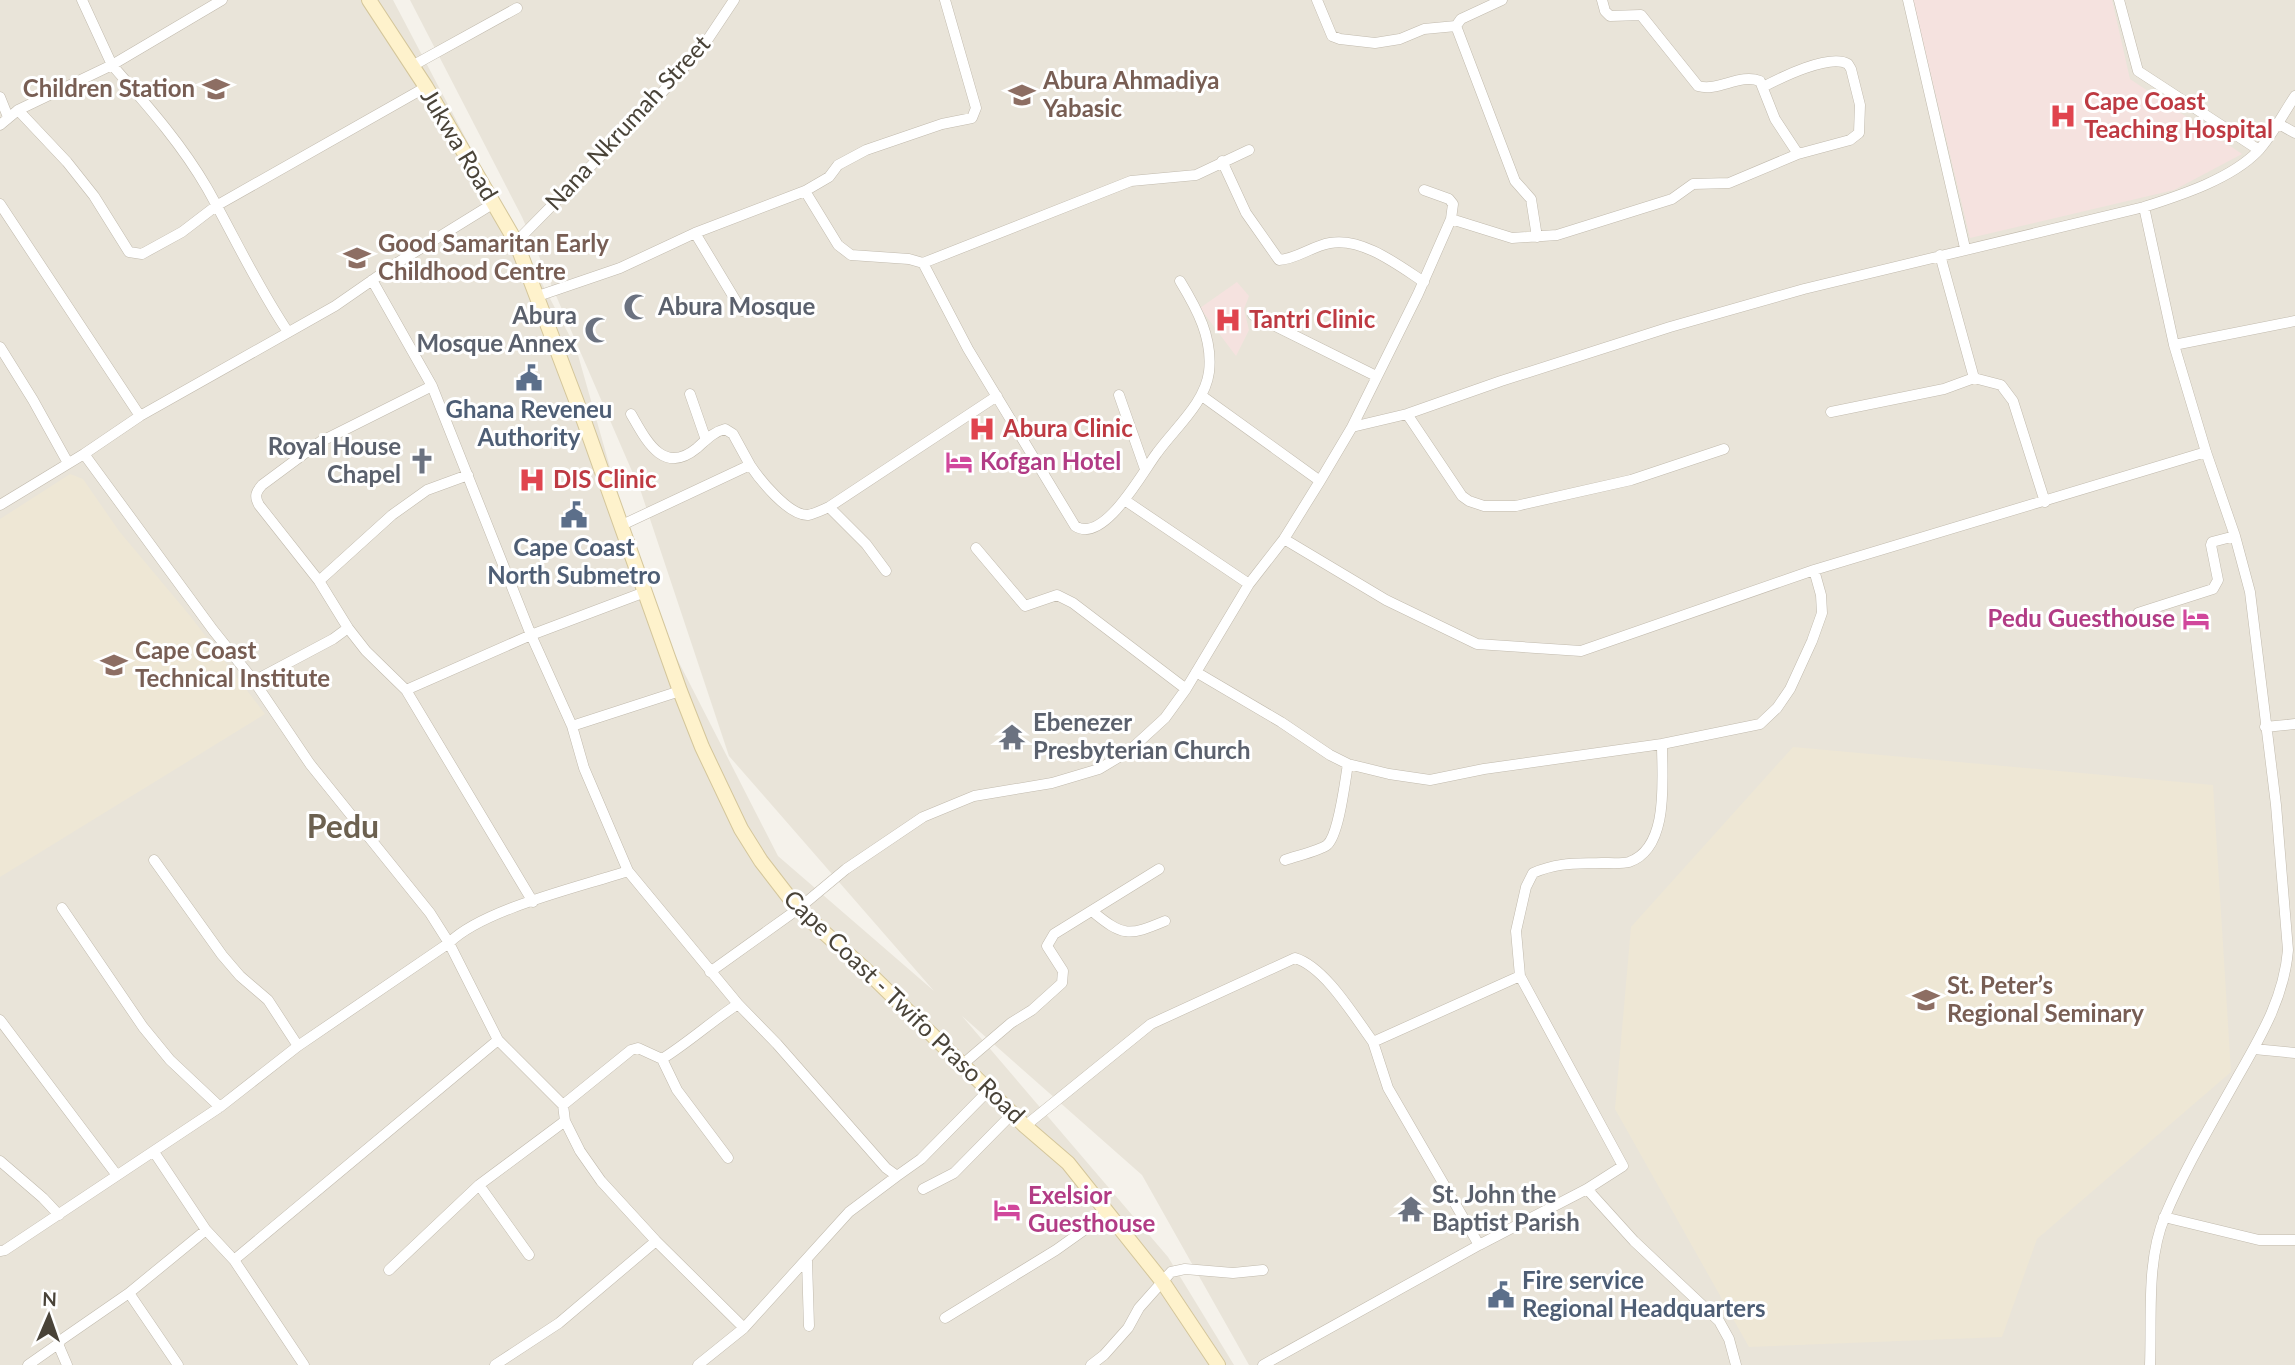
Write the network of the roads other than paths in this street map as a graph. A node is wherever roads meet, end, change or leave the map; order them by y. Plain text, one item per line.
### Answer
1 (82, 0) edge
2 (222, 0) edge
3 (369, 0) edge
4 (734, 0) edge
5 (945, 0) edge
6 (1317, 0) edge
7 (1502, 0) edge
8 (1602, 0) edge
9 (1908, 0) edge
10 (2119, 0) edge
11 (517, 8) dead end
12 (1456, 26) junction
13 (112, 65) junction
14 (412, 66) junction
15 (426, 87) junction
16 (1763, 87) junction
17 (2295, 96) edge
18 (0, 97) edge
19 (18, 110) junction
20 (4, 121) edge
21 (2277, 123) junction
22 (2295, 133) edge
23 (1249, 150) dead end
24 (2259, 150) junction
25 (1798, 154) junction
26 (1222, 162) junction
27 (1424, 190) dead end
28 (805, 191) junction
29 (494, 203) junction
30 (0, 204) edge
31 (216, 206) junction
32 (2144, 206) junction
33 (1451, 219) junction
34 (695, 233) junction
35 (1538, 237) junction
36 (516, 242) junction
37 (1965, 248) junction
38 (1940, 255) junction
39 (923, 263) junction
40 (372, 280) junction
41 (1180, 281) dead end
42 (1424, 282) junction
43 (538, 296) junction
44 (742, 311) dead end
45 (1253, 315) dead end
46 (2295, 321) edge
47 (288, 332) junction
48 (2174, 345) junction
49 (0, 347) edge
50 (1376, 376) junction
51 (1974, 378) junction
52 (432, 386) junction
53 (690, 394) dead end
54 (1119, 395) dead end
55 (998, 396) junction
56 (1202, 396) junction
57 (1831, 412) dead end
58 (631, 414) dead end
59 (1406, 414) junction
60 (140, 416) junction
61 (1352, 427) junction
62 (705, 440) junction
63 (1724, 449) dead end
64 (2206, 452) junction
65 (84, 454) junction
66 (68, 463) junction
67 (750, 465) junction
68 (1145, 469) junction
69 (468, 475) junction
70 (1320, 481) junction
71 (1126, 500) junction
72 (2045, 502) junction
73 (0, 505) edge
74 (829, 507) junction
75 (622, 525) junction
76 (2235, 536) junction
77 (1284, 539) junction
78 (976, 548) dead end
79 (1814, 570) junction
80 (886, 571) dead end
81 (319, 581) junction
82 (1250, 584) junction
83 (645, 592) junction
84 (2138, 612) dead end
85 (348, 628) junction
86 (531, 635) junction
87 (1196, 672) junction
88 (254, 681) junction
89 (1186, 689) junction
90 (406, 690) junction
91 (680, 691) junction
92 (2295, 724) edge
93 (572, 726) junction
94 (2265, 727) junction
95 (1662, 744) junction
96 (1348, 764) junction
97 (154, 860) dead end
98 (1285, 860) dead end
99 (1159, 869) dead end
100 (628, 871) junction
101 (533, 902) junction
102 (62, 908) dead end
103 (798, 909) junction
104 (1091, 911) junction
105 (1165, 920) dead end
106 (449, 943) junction
107 (709, 972) junction
108 (1520, 976) junction
109 (738, 1004) junction
110 (0, 1020) edge
111 (498, 1040) junction
112 (1373, 1042) junction
113 (299, 1046) junction
114 (2253, 1049) junction
115 (2295, 1053) edge
116 (662, 1059) junction
117 (963, 1064) junction
118 (990, 1089) junction
119 (563, 1105) junction
120 (220, 1107) junction
121 (1013, 1113) junction
122 (565, 1121) junction
123 (1026, 1126) junction
124 (154, 1152) junction
125 (728, 1158) dead end
126 (0, 1161) edge
127 (116, 1174) junction
128 (897, 1176) junction
129 (479, 1185) junction
130 (922, 1189) dead end
131 (1587, 1189) junction
132 (1108, 1213) junction
133 (58, 1215) junction
134 (2164, 1217) junction
135 (206, 1230) junction
136 (2295, 1240) edge
137 (656, 1241) junction
138 (1479, 1245) junction
139 (0, 1251) edge
140 (529, 1255) dead end
141 (234, 1261) junction
142 (807, 1261) junction
143 (389, 1270) dead end
144 (1264, 1270) dead end
145 (1162, 1281) junction
146 (129, 1293) junction
147 (945, 1318) dead end
148 (809, 1326) dead end
149 (744, 1328) junction
150 (58, 1344) junction
151 (28, 1365) edge
152 (67, 1365) edge
153 (178, 1365) edge
154 (304, 1365) edge
155 (495, 1365) edge
156 (698, 1365) edge
157 (1091, 1365) edge
158 (1218, 1365) edge
159 (1263, 1365) edge
160 (1736, 1365) edge
161 (2150, 1365) edge

1 - 13 street
2 - 13 street
3 - 14 main road, Jukwa Road
4 - 36 street, Nana Nkrumah Street
5 - 28 street
6 - 12 street
7 - 12 street
8 - 16 street
9 - 37 street
10 - 24 street
11 - 14 street
12 - 35 street
13 - 19 street
13 - 31 street
14 - 15 main road, Jukwa Road
15 - 29 main road, Jukwa Road
15 - 31 street
16 - 25 street
16 - 25 street
17 - 21 street
18 - 20 street
19 - 20 street
19 - 31 street
21 - 22 street
21 - 24 street
23 - 26 street
24 - 32 street
25 - 35 street
26 - 39 street
26 - 42 street
27 - 33 street
28 - 34 street
28 - 39 street
29 - 36 main road, Jukwa Road
29 - 40 street
30 - 60 street
31 - 47 street
32 - 37 street
32 - 48 street
33 - 35 street
33 - 42 street
34 - 43 street
34 - 44 street
36 - 43 main road, Jukwa Road
37 - 38 street
38 - 51 street
38 - 59 street
39 - 55 street
40 - 47 street
40 - 52 street
41 - 56 street
42 - 50 street
43 - 75 main road, Cape Coast - Twifo Praso Road
45 - 50 street
46 - 48 street
47 - 60 street
48 - 64 street
49 - 66 street
50 - 61 street
51 - 57 street
51 - 72 street
52 - 69 street
52 - 81 street
53 - 62 street
54 - 68 street
55 - 71 street
55 - 74 street
56 - 68 street
56 - 70 street
58 - 62 street
59 - 61 street
59 - 63 street
60 - 65 street
61 - 70 street
62 - 67 street
64 - 72 street
64 - 76 street
65 - 66 street
65 - 88 street
66 - 73 street
67 - 74 street
67 - 75 street
68 - 71 street
69 - 81 street
69 - 86 street
70 - 77 street
71 - 82 street
72 - 79 street
74 - 80 street
75 - 83 main road, Cape Coast - Twifo Praso Road
76 - 84 street
76 - 94 street
77 - 79 street
77 - 82 street
78 - 89 street
79 - 95 street
81 - 85 street
82 - 87 street
83 - 86 street
83 - 91 main road, Cape Coast - Twifo Praso Road
85 - 88 street
85 - 90 street
86 - 90 street
86 - 93 street
87 - 89 street
87 - 96 street
88 - 106 street
89 - 103 street
90 - 101 street
91 - 93 street
91 - 103 main road, Cape Coast - Twifo Praso Road
92 - 94 street
93 - 100 street
94 - 114 street
95 - 96 street
95 - 108 street
96 - 98 street
97 - 113 street
99 - 104 street
100 - 101 street
100 - 107 street
101 - 106 street
102 - 120 street
103 - 107 street
103 - 117 main road, Cape Coast - Twifo Praso Road
104 - 105 street
104 - 117 street
106 - 111 street
106 - 113 street
107 - 109 street
108 - 112 street
108 - 131 street
109 - 116 street
109 - 128 street
110 - 127 street
111 - 119 street
111 - 141 street
112 - 123 street
112 - 138 street
113 - 120 street
114 - 115 street
114 - 134 street
116 - 119 street
116 - 125 street
117 - 118 main road, Cape Coast - Twifo Praso Road
118 - 121 main road, Cape Coast - Twifo Praso Road
118 - 128 street
119 - 122 street
120 - 124 street
121 - 123 main road, Cape Coast - Twifo Praso Road
121 - 130 street
122 - 129 street
122 - 137 street
123 - 132 main road, Cape Coast - Twifo Praso Road
124 - 127 street
124 - 135 street
126 - 133 street
127 - 133 street
128 - 142 street
129 - 140 street
129 - 143 street
131 - 138 street
131 - 160 street
132 - 145 main road, Cape Coast - Twifo Praso Road
132 - 147 street
133 - 139 street
134 - 136 street
134 - 161 street
135 - 141 street
135 - 146 street
137 - 149 street
137 - 155 street
138 - 159 street
141 - 154 street
142 - 148 street
142 - 149 street
144 - 145 street
145 - 157 street
145 - 158 main road, Cape Coast - Twifo Praso Road
146 - 150 street
146 - 153 street
149 - 156 street
150 - 151 street
150 - 152 street

